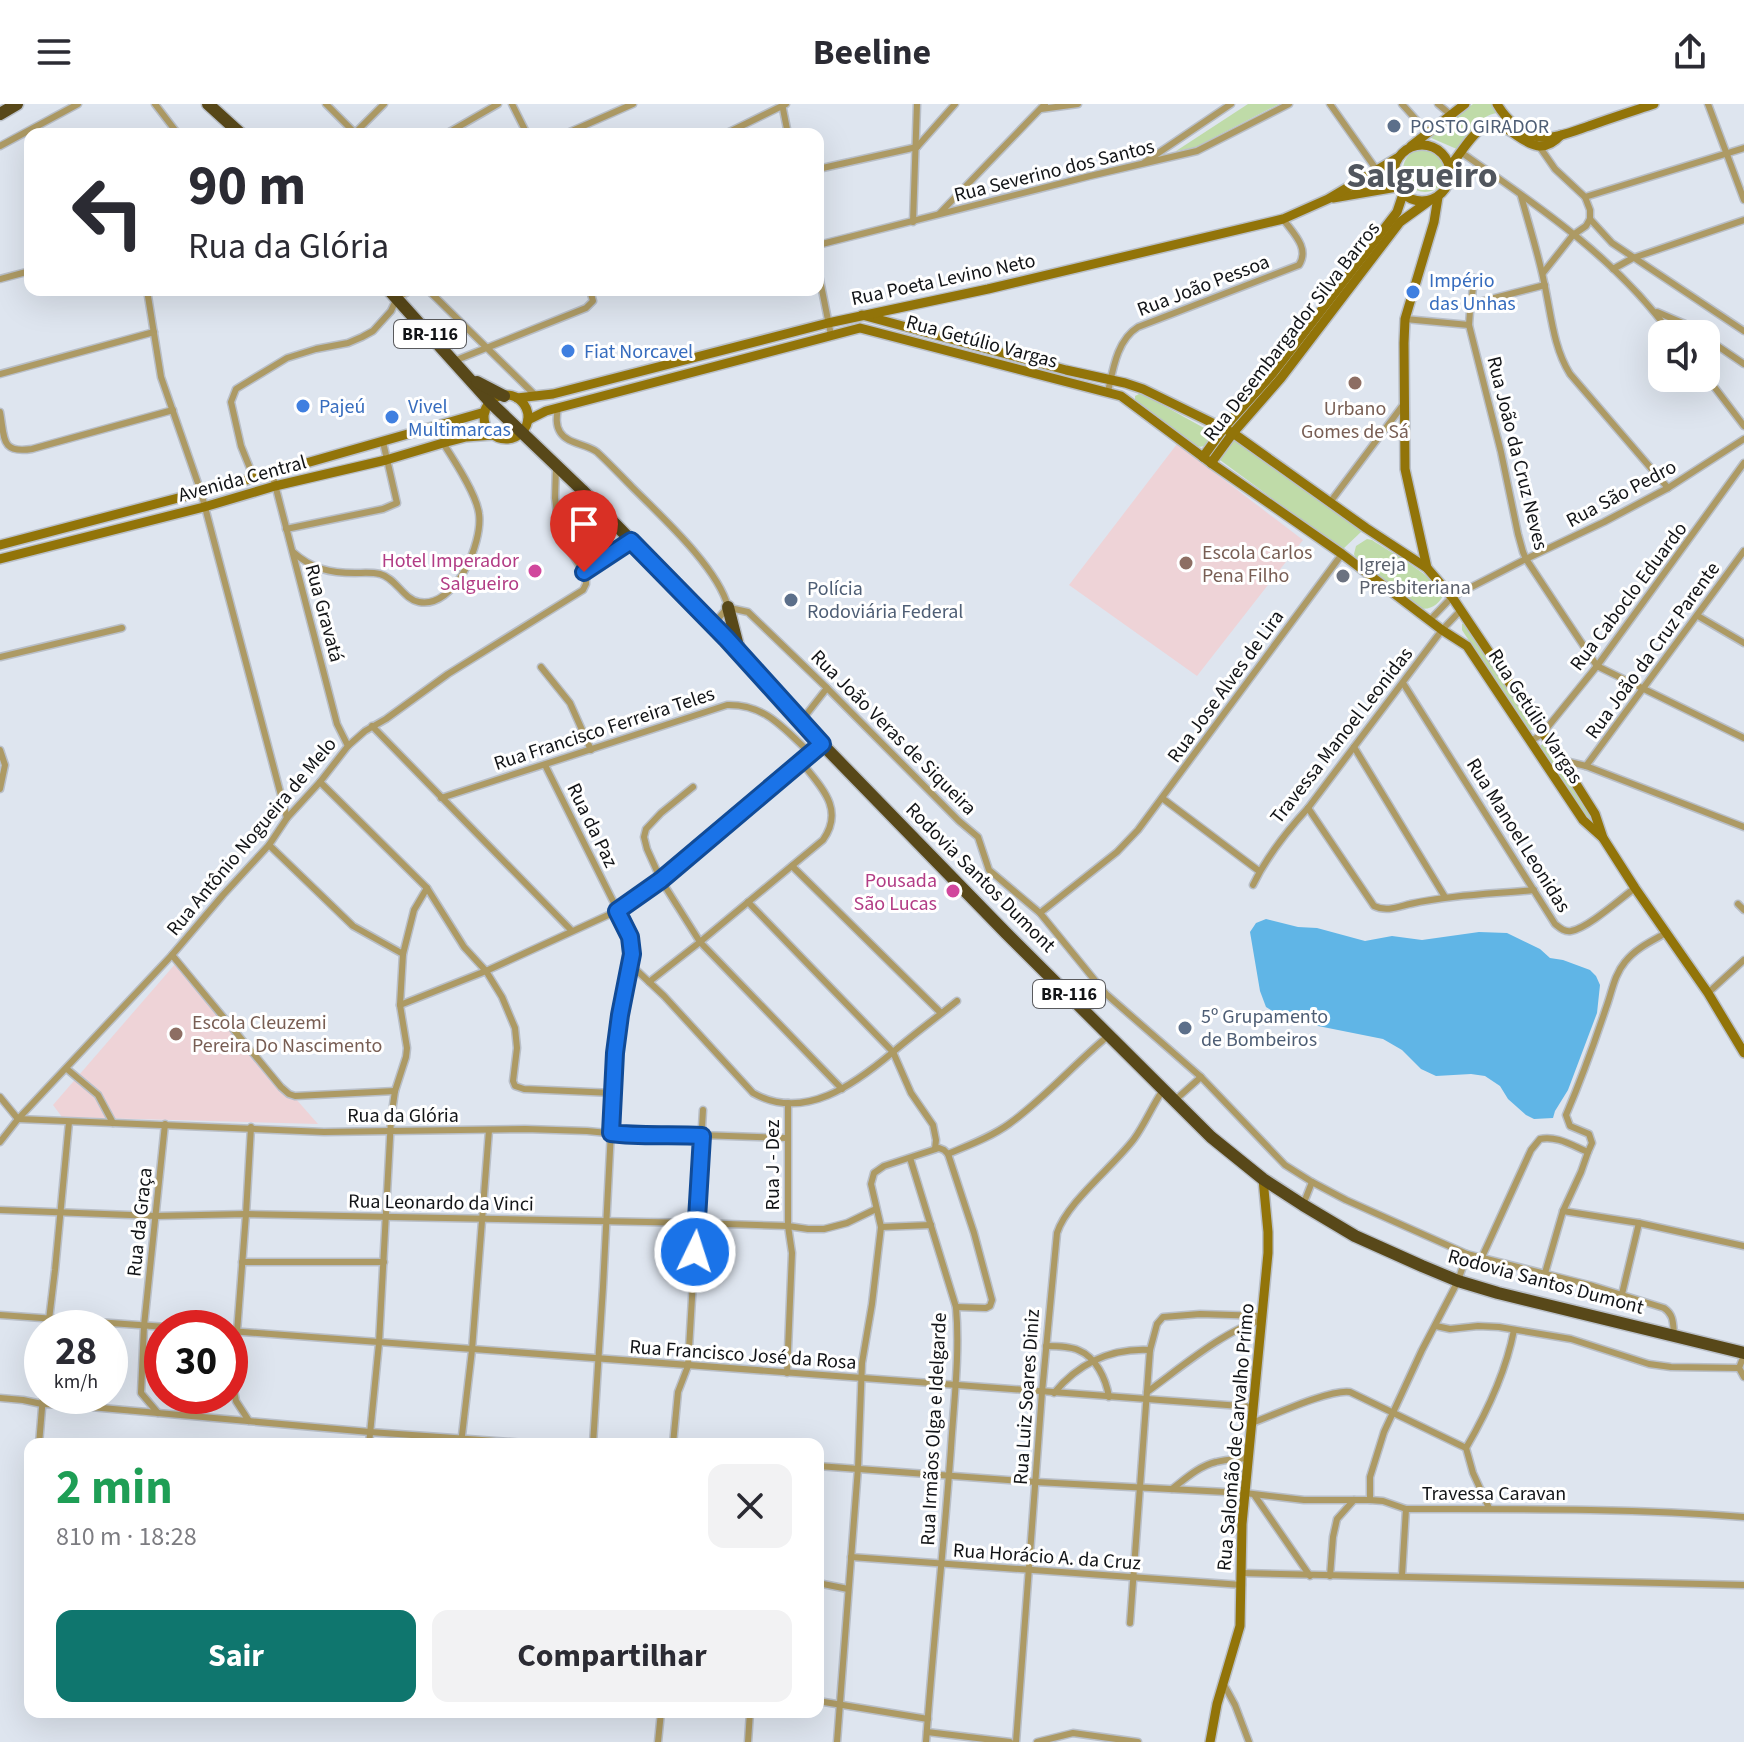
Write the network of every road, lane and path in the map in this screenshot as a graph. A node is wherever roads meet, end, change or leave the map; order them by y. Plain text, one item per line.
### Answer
1 (17, 104) edge
2 (78, 104) edge
3 (155, 104) edge
4 (326, 104) edge
5 (384, 104) edge
6 (498, 104) edge
7 (512, 104) edge
8 (633, 104) edge
9 (917, 104) edge
10 (955, 104) edge
11 (1078, 104) edge
12 (1231, 104) edge
13 (1289, 104) edge
14 (1330, 104) edge
15 (1402, 104) edge
16 (1438, 104) edge
17 (1465, 104) edge
18 (1654, 104) edge
19 (1708, 104) edge
20 (783, 105) edge
21 (1495, 105) edge
22 (213, 106) edge
23 (1043, 106) edge
24 (0, 114) edge
25 (1451, 115) junction
26 (33, 128) edge
27 (173, 128) edge
28 (235, 128) edge
29 (350, 128) edge
30 (362, 128) edge
31 (456, 128) edge
32 (524, 128) edge
33 (579, 128) edge
34 (737, 128) edge
35 (787, 128) edge
36 (24, 133) edge
37 (1428, 133) junction
38 (1561, 135) junction
39 (0, 146) edge
40 (1539, 146) junction
41 (917, 147) junction
42 (1744, 148) edge
43 (1462, 153) junction
44 (1400, 154) junction
45 (1726, 154) junction
46 (1141, 164) junction
47 (1450, 166) junction
48 (824, 168) edge
49 (1376, 169) junction
50 (1400, 190) junction
51 (1521, 196) junction
52 (1585, 197) junction
53 (1328, 199) junction
54 (1433, 199) junction
55 (1744, 200) edge
56 (937, 216) junction
57 (1283, 219) junction
58 (1590, 219) junction
59 (1744, 220) edge
60 (913, 222) junction
61 (1573, 235) junction
62 (824, 244) edge
63 (1633, 258) junction
64 (1613, 269) junction
65 (1356, 272) junction
66 (24, 273) edge
67 (1542, 274) junction
68 (1474, 278) dead end
69 (0, 279) edge
70 (1545, 285) junction
71 (148, 296) edge
72 (393, 296) edge
73 (395, 296) edge
74 (434, 296) edge
75 (592, 296) edge
76 (823, 296) edge
77 (1473, 304) junction
78 (1655, 311) junction
79 (862, 315) junction
80 (1405, 319) junction
81 (1661, 320) edge
82 (1676, 320) edge
83 (828, 323) junction
84 (1469, 325) junction
85 (1744, 331) edge
86 (154, 332) junction
87 (831, 335) junction
88 (487, 347) junction
89 (1720, 348) edge
90 (454, 361) junction
91 (1041, 363) junction
92 (1744, 364) edge
93 (1066, 370) junction
94 (0, 374) edge
95 (1037, 374) junction
96 (471, 379) junction
97 (1062, 380) junction
98 (1111, 381) junction
99 (1108, 392) junction
100 (1718, 392) edge
101 (536, 396) junction
102 (511, 397) junction
103 (1403, 405) junction
104 (558, 407) junction
105 (488, 408) junction
106 (173, 410) junction
107 (0, 412) edge
108 (528, 420) junction
109 (1744, 426) edge
110 (1228, 431) junction
111 (521, 434) junction
112 (494, 435) junction
113 (1744, 439) edge
114 (383, 442) junction
115 (443, 443) junction
116 (386, 460) junction
117 (1207, 460) junction
118 (1744, 463) edge
119 (556, 465) junction
120 (272, 473) junction
121 (1736, 477) junction
122 (254, 478) junction
123 (1744, 484) edge
124 (275, 486) junction
125 (1668, 488) junction
126 (201, 492) junction
127 (1331, 501) junction
128 (204, 507) junction
129 (286, 529) junction
130 (631, 541) junction
131 (0, 545) edge
132 (1744, 551) edge
133 (293, 552) junction
134 (1342, 554) junction
135 (0, 559) edge
136 (1526, 559) junction
137 (1427, 568) junction
138 (584, 572) junction
139 (1452, 597) junction
140 (728, 607) junction
141 (1461, 610) junction
142 (1698, 616) junction
143 (1430, 620) junction
144 (712, 626) junction
145 (122, 628) dead end
146 (1442, 630) junction
147 (1744, 643) edge
148 (739, 653) junction
149 (0, 657) edge
150 (1597, 666) junction
151 (541, 667) dead end
152 (1403, 683) junction
153 (827, 688) junction
154 (1644, 690) junction
155 (802, 721) junction
156 (372, 726) junction
157 (1542, 734) junction
158 (1744, 738) edge
159 (1531, 741) junction
160 (822, 744) junction
161 (348, 746) junction
162 (1354, 747) junction
163 (0, 750) edge
164 (591, 750) junction
165 (811, 754) junction
166 (1561, 760) junction
167 (802, 763) junction
168 (545, 765) junction
169 (1586, 766) junction
170 (320, 782) junction
171 (693, 787) dead end
172 (0, 789) edge
173 (441, 798) junction
174 (1162, 798) junction
175 (1308, 808) junction
176 (287, 818) junction
177 (1744, 827) edge
178 (1603, 838) junction
179 (269, 845) junction
180 (792, 866) junction
181 (1259, 871) junction
182 (661, 880) junction
183 (1253, 885) dead end
184 (427, 888) junction
185 (1635, 888) junction
186 (1534, 890) junction
187 (1445, 897) junction
188 (748, 902) junction
189 (1738, 904) dead end
190 (1744, 910) edge
191 (617, 911) junction
192 (1040, 913) junction
193 (571, 930) junction
194 (1666, 933) junction
195 (700, 942) junction
196 (403, 954) junction
197 (172, 955) junction
198 (1744, 960) edge
199 (631, 965) junction
200 (486, 971) junction
201 (649, 982) junction
202 (1708, 993) junction
203 (957, 1001) dead end
204 (400, 1005) junction
205 (941, 1013) junction
206 (1110, 1034) junction
207 (893, 1052) junction
208 (1744, 1053) edge
209 (67, 1069) junction
210 (1201, 1077) junction
211 (842, 1089) junction
212 (1163, 1090) junction
213 (395, 1091) junction
214 (613, 1093) junction
215 (0, 1097) edge
216 (1174, 1101) junction
217 (788, 1103) junction
218 (703, 1110) dead end
219 (18, 1119) junction
220 (69, 1122) junction
221 (113, 1123) junction
222 (165, 1124) junction
223 (251, 1127) junction
224 (391, 1130) junction
225 (489, 1130) junction
226 (611, 1133) junction
227 (702, 1136) junction
228 (787, 1138) junction
229 (0, 1142) edge
230 (935, 1149) junction
231 (1588, 1152) junction
232 (947, 1153) junction
233 (910, 1158) junction
234 (1263, 1179) junction
235 (1312, 1182) junction
236 (1303, 1205) junction
237 (876, 1209) junction
238 (0, 1210) edge
239 (1563, 1211) junction
240 (60, 1212) junction
241 (246, 1214) junction
242 (156, 1216) junction
243 (386, 1217) junction
244 (482, 1219) junction
245 (606, 1221) junction
246 (697, 1223) junction
247 (1639, 1223) junction
248 (931, 1225) junction
249 (788, 1226) junction
250 (881, 1227) junction
251 (1744, 1246) edge
252 (1467, 1254) junction
253 (1482, 1257) junction
254 (242, 1262) junction
255 (384, 1262) junction
256 (1545, 1273) junction
257 (1458, 1281) junction
258 (1622, 1294) junction
259 (956, 1307) junction
260 (50, 1310) edge
261 (146, 1310) edge
262 (236, 1310) edge
263 (0, 1315) edge
264 (24, 1316) edge
265 (1263, 1318) junction
266 (128, 1324) edge
267 (144, 1326) joint
268 (1436, 1326) junction
269 (1514, 1330) junction
270 (248, 1333) edge
271 (1674, 1335) junction
272 (379, 1343) junction
273 (1046, 1346) junction
274 (472, 1350) junction
275 (1150, 1350) junction
276 (1744, 1354) edge
277 (598, 1359) junction
278 (1092, 1361) junction
279 (688, 1366) junction
280 (1739, 1368) junction
281 (787, 1373) junction
282 (1744, 1377) edge
283 (862, 1379) junction
284 (955, 1386) junction
285 (1042, 1392) junction
286 (1054, 1393) junction
287 (144, 1396) edge
288 (1147, 1396) junction
289 (1109, 1397) junction
290 (0, 1398) edge
291 (24, 1400) edge
292 (1254, 1407) junction
293 (1393, 1413) junction
294 (41, 1414) edge
295 (170, 1414) edge
296 (244, 1414) edge
297 (249, 1421) junction
298 (1252, 1423) junction
299 (370, 1432) junction
300 (39, 1438) edge
301 (370, 1438) edge
302 (431, 1438) edge
303 (462, 1438) edge
304 (593, 1438) edge
305 (674, 1438) edge
306 (1466, 1448) junction
307 (1248, 1458) junction
308 (824, 1466) edge
309 (858, 1468) junction
310 (949, 1475) junction
311 (1036, 1482) junction
312 (1139, 1487) junction
313 (1172, 1489) junction
314 (1250, 1494) junction
315 (1354, 1500) junction
316 (1370, 1500) junction
317 (1489, 1508) junction
318 (1406, 1509) junction
319 (1744, 1517) edge
320 (851, 1557) junction
321 (942, 1565) junction
322 (1028, 1571) junction
323 (1242, 1573) junction
324 (1310, 1576) junction
325 (1330, 1576) junction
326 (1402, 1576) junction
327 (1133, 1579) junction
328 (824, 1584) edge
329 (1242, 1585) junction
330 (1744, 1585) edge
331 (848, 1589) junction
332 (1130, 1623) dead end
333 (1223, 1683) junction
334 (824, 1702) edge
335 (841, 1704) junction
336 (660, 1718) edge
337 (750, 1718) edge
338 (928, 1719) junction
339 (927, 1732) junction
340 (658, 1742) edge
341 (748, 1742) edge
342 (837, 1742) edge
343 (926, 1742) edge
344 (1010, 1742) edge
345 (1016, 1742) edge
346 (1037, 1742) edge
347 (1138, 1742) edge
348 (1199, 1742) edge
349 (1210, 1742) edge
350 (1249, 1742) edge

1 - 24 highway
2 - 26 street
3 - 27 street
4 - 29 street
5 - 30 street
6 - 31 street
7 - 32 street
8 - 33 street
9 - 41 street
10 - 41 street
11 - 23 street
12 - 46 street
13 - 46 street, Rua Severino dos Santos
14 - 49 street
15 - 37 street
16 - 25 street
17 - 25 main road, Rua Poeta Levino Neto
18 - 38 main road
19 - 45 street
20 - 34 street
20 - 35 street
21 - 38 main road
22 - 28 highway
23 - 56 street
25 - 37 main road, Rua Poeta Levino Neto
36 - 39 street
37 - 44 main road, Rua Poeta Levino Neto
38 - 40 main road
40 - 43 main road
40 - 52 street
41 - 48 street
41 - 60 street
42 - 45 street
43 - 47 main road
43 - 51 street
44 - 47 main road
44 - 49 main road, Rua Poeta Levino Neto
44 - 50 main road
45 - 52 street
45 - 55 street
46 - 56 street, Rua Severino dos Santos
47 - 54 main road
49 - 53 main road, Rua Poeta Levino Neto
50 - 53 main road, Rua Poeta Levino Neto
50 - 54 main road
50 - 65 main road, Rua Desembargador Silva Barros
51 - 61 street
51 - 67 street
52 - 58 street
53 - 57 main road, Rua Poeta Levino Neto
54 - 65 main road, Rua Desembargador Silva Barros
54 - 80 main road
56 - 60 street, Rua Severino dos Santos
57 - 79 main road, Rua Poeta Levino Neto
57 - 98 street, Rua João Pessoa
58 - 61 street
58 - 63 street
59 - 63 street
60 - 62 street, Rua Severino dos Santos
61 - 64 street
61 - 67 street
63 - 64 street
63 - 85 street
64 - 78 street
65 - 110 main road, Rua Desembargador Silva Barros
66 - 69 street
67 - 70 street
68 - 77 street
70 - 77 street
70 - 125 street
71 - 86 street
72 - 122 street
73 - 90 highway, BR-116
74 - 88 street
75 - 88 street
76 - 83 street
77 - 84 street
78 - 81 street
78 - 82 street
79 - 83 main road, Rua Poeta Levino Neto
79 - 91 main road, Rua Getúlio Vargas
80 - 84 street
80 - 103 main road
83 - 87 street
83 - 101 main road, Rua Poeta Levino Neto
84 - 136 street, Rua João da Cruz Neves
86 - 94 street
86 - 106 street
87 - 95 main road, Rua Getúlio Vargas
87 - 104 main road, Rua Getúlio Vargas
88 - 90 street
88 - 101 street
89 - 92 street
90 - 96 highway, BR-116
91 - 93 main road, Rua Getúlio Vargas
91 - 95 main road
93 - 97 main road
93 - 98 main road, Rua Getúlio Vargas
95 - 97 main road, Rua Getúlio Vargas
96 - 102 highway
96 - 105 highway, Rodovia Santos Dumont
97 - 99 main road, Rua Getúlio Vargas
98 - 99 street, Rua João Pessoa
98 - 110 main road, Rua Getúlio Vargas
99 - 117 main road, Rua Getúlio Vargas
100 - 109 street
101 - 102 main road, Rua Poeta Levino Neto
102 - 105 main road, Avenida Central
102 - 108 main road
103 - 127 street
103 - 137 main road
104 - 108 main road, Rua Getúlio Vargas
104 - 140 street
105 - 111 highway, Rodovia Santos Dumont / BR-116
105 - 112 main road
105 - 114 main road, Avenida Central
106 - 107 street
106 - 126 street
108 - 111 main road
110 - 117 main road, Rua Desembargador Silva Barros
110 - 127 main road, Rua Getúlio Vargas
111 - 112 main road, Avenida Central
111 - 119 highway, Rodovia Santos Dumont / BR-116
112 - 115 main road, Avenida Central
113 - 125 street, Rua São Pedro
114 - 116 street
114 - 120 main road, Avenida Central
115 - 116 main road, Avenida Central
115 - 133 street
116 - 124 main road, Avenida Central
116 - 129 street
117 - 134 main road, Rua Getúlio Vargas
118 - 121 street, Rua Caboclo Eduardo
119 - 130 highway, Rodovia Santos Dumont / BR-116
119 - 138 street
120 - 122 main road, Avenida Central
120 - 124 street, Rua Gravatá
121 - 123 street
121 - 150 street, Rua Caboclo Eduardo
122 - 126 main road, Avenida Central
124 - 128 main road, Avenida Central
124 - 129 street, Rua Gravatá
125 - 136 street, Rua São Pedro
126 - 128 street
126 - 131 main road, Avenida Central
127 - 137 main road, Rua Getúlio Vargas
128 - 135 main road, Avenida Central
128 - 176 street
129 - 133 street, Rua Gravatá
130 - 138 street
130 - 144 highway, Rodovia Santos Dumont / BR-116
132 - 142 street, Rua João da Cruz Parente
133 - 161 street, Rua Gravatá
134 - 143 main road, Rua Getúlio Vargas
134 - 174 street, Rua Jose Alves de Lira
136 - 139 street, Rua São Pedro
136 - 150 street, Rua João da Cruz Neves
137 - 139 main road, Rua Getúlio Vargas
138 - 156 street, Rua Antônio Nogueira de Melo
139 - 141 main road, Rua Getúlio Vargas
139 - 143 street, Rua São Pedro
140 - 144 street
140 - 148 highway
140 - 153 street, Rua João Veras de Siqueira
141 - 146 street, Travessa Manoel Leonidas
141 - 157 main road, Rua Getúlio Vargas
142 - 147 street
142 - 154 street, Rua João da Cruz Parente
143 - 146 main road, Rua Getúlio Vargas
144 - 148 highway, Rodovia Santos Dumont / BR-116
145 - 149 street
146 - 152 street, Travessa Manoel Leonidas
146 - 159 main road, Rua Getúlio Vargas
148 - 155 highway, Rodovia Santos Dumont / BR-116
150 - 154 street
150 - 157 street, Rua Caboclo Eduardo
151 - 164 street
152 - 162 street, Travessa Manoel Leonidas
152 - 186 street, Rua Manoel Leonidas
153 - 155 street
153 - 192 street, Rua João Veras de Siqueira
154 - 158 street
154 - 169 street, Rua João da Cruz Parente
155 - 160 highway, Rodovia Santos Dumont / BR-116
156 - 161 street, Rua Antônio Nogueira de Melo
156 - 173 street
157 - 159 street, Rua Caboclo Eduardo
157 - 166 main road, Rua Getúlio Vargas
159 - 178 main road, Rua Getúlio Vargas
160 - 165 street
160 - 206 highway, Rodovia Santos Dumont / BR-116
161 - 170 street, Rua Antônio Nogueira de Melo
162 - 175 street, Travessa Manoel Leonidas
162 - 187 street
163 - 172 street
164 - 165 street, Rua Francisco Ferreira Teles
164 - 168 street, Rua Francisco Ferreira Teles
165 - 167 street
166 - 169 street
166 - 178 main road, Rua Getúlio Vargas
167 - 180 street
167 - 182 street
168 - 173 street, Rua Francisco Ferreira Teles
168 - 191 street, Rua da Paz
169 - 177 street
170 - 176 street, Rua Antônio Nogueira de Melo
170 - 184 street
171 - 182 street
173 - 193 street
174 - 181 street
174 - 192 street, Rua Jose Alves de Lira
175 - 181 street, Travessa Manoel Leonidas
175 - 187 street
176 - 179 street, Rua Antônio Nogueira de Melo
178 - 185 main road
179 - 196 street
179 - 197 street, Rua Antônio Nogueira de Melo
180 - 188 street
180 - 205 street
181 - 183 street, Travessa Manoel Leonidas
182 - 191 street
182 - 195 street
184 - 196 street
184 - 200 street
185 - 186 street, Rua Manoel Leonidas
185 - 194 main road
186 - 187 street
188 - 195 street
188 - 207 street
189 - 190 street
191 - 193 street
191 - 199 street, Rua da Paz
192 - 210 street, Rua João Veras de Siqueira
193 - 200 street
194 - 202 main road
194 - 231 street
195 - 201 street
195 - 211 street
196 - 204 street
197 - 209 street, Rua Antônio Nogueira de Melo
197 - 213 street
198 - 202 street
199 - 201 street
199 - 214 street, Rua da Paz
200 - 204 street
200 - 214 street
201 - 217 street
202 - 208 main road
203 - 205 street
204 - 213 street
205 - 207 street
206 - 212 highway, Rodovia Santos Dumont / BR-116
206 - 232 street
207 - 211 street
207 - 230 street
209 - 219 street, Rua Antônio Nogueira de Melo
209 - 221 street
210 - 216 street
210 - 235 street, Rua João Veras de Siqueira
211 - 217 street
212 - 216 highway, Rodovia Santos Dumont / BR-116
212 - 273 street, Rua Luiz Soares Diniz
213 - 224 street
214 - 226 street, Rua da Paz
215 - 219 street
216 - 234 highway, Rodovia Santos Dumont / BR-116
217 - 228 street, Rua J - Dez
218 - 227 street
219 - 220 street, Rua da Glória
219 - 229 street, Rua Antônio Nogueira de Melo
220 - 221 street, Rua da Glória
220 - 240 street
221 - 222 street, Rua da Glória
222 - 223 street, Rua da Glória
222 - 242 street, Rua da Graça
223 - 224 street, Rua da Glória
223 - 241 street
224 - 225 street, Rua da Glória
224 - 243 street
225 - 226 street, Rua da Glória
225 - 244 street
226 - 227 street, Rua da Glória
226 - 245 street, Rua da Paz
227 - 228 street, Rua da Glória
227 - 246 street
228 - 249 street, Rua J - Dez
230 - 232 street
230 - 233 street
231 - 239 street
231 - 253 street
232 - 259 street
233 - 237 street
233 - 248 street, Rua Irmãos Olga e Idelgarde
234 - 236 highway, Rodovia Santos Dumont / BR-116
234 - 265 main road, Rua Salomão de Carvalho Primo
235 - 236 street
235 - 252 street, Rua João Veras de Siqueira
236 - 257 highway, Rodovia Santos Dumont / BR-116
237 - 249 street, Rua Leonardo da Vinci
237 - 250 street
238 - 240 street, Rua Leonardo da Vinci
239 - 247 street
239 - 256 street
240 - 242 street, Rua Leonardo da Vinci
240 - 260 street
241 - 242 street, Rua Leonardo da Vinci
241 - 243 street, Rua Leonardo da Vinci
241 - 254 street
242 - 261 street, Rua da Graça
243 - 244 street, Rua Leonardo da Vinci
243 - 255 street
244 - 245 street, Rua Leonardo da Vinci
244 - 274 street
245 - 246 street, Rua Leonardo da Vinci
245 - 277 street, Rua da Paz
246 - 249 street, Rua Leonardo da Vinci
246 - 279 street
247 - 251 street
247 - 258 street
248 - 250 street
248 - 259 street, Rua Irmãos Olga e Idelgarde
249 - 281 street, Rua J - Dez
250 - 283 street
252 - 253 street, Rua João Veras de Siqueira
252 - 257 street
253 - 256 street, Rua João Veras de Siqueira
254 - 255 street
254 - 262 street
255 - 272 street
256 - 258 street, Rua João Veras de Siqueira
257 - 268 street
257 - 271 highway, Rodovia Santos Dumont / BR-116
258 - 271 street, Rua João Veras de Siqueira
259 - 284 street, Rua Irmãos Olga e Idelgarde
263 - 264 street
265 - 275 street
265 - 288 street
265 - 292 main road, Rua Salomão de Carvalho Primo
266 - 267 street
267 - 287 street, Rua da Graça
268 - 269 street
268 - 293 street
269 - 280 street
269 - 306 street
270 - 272 street, Rua Francisco José da Rosa
271 - 276 highway, Rodovia Santos Dumont / BR-116
272 - 274 street, Rua Francisco José da Rosa
272 - 299 street
273 - 278 street
273 - 285 street, Rua Luiz Soares Diniz
274 - 277 street, Rua Francisco José da Rosa
274 - 303 street
275 - 278 street
275 - 288 street
276 - 280 street
277 - 279 street, Rua Francisco José da Rosa
277 - 304 street, Rua da Paz
278 - 286 street
278 - 289 street
279 - 281 street, Rua Francisco José da Rosa
279 - 305 street
280 - 282 street
281 - 283 street, Rua Francisco José da Rosa
283 - 284 street, Rua Francisco José da Rosa
283 - 309 street
284 - 285 street, Rua Francisco José da Rosa
284 - 310 street, Rua Irmãos Olga e Idelgarde
285 - 286 street, Rua Francisco José da Rosa
285 - 311 street, Rua Luiz Soares Diniz
286 - 289 street, Rua Francisco José da Rosa
288 - 289 street, Rua Francisco José da Rosa
288 - 292 street, Rua Francisco José da Rosa
288 - 312 street
290 - 291 street
292 - 298 main road, Rua Salomão de Carvalho Primo
293 - 298 street
293 - 306 street
293 - 316 street
294 - 300 street
295 - 297 street
296 - 297 street
297 - 299 street
298 - 307 main road, Rua Salomão de Carvalho Primo
299 - 301 street
299 - 302 street
306 - 317 street
307 - 313 street
307 - 314 main road, Rua Salomão de Carvalho Primo
308 - 309 street, Travessa Caravan
309 - 310 street, Travessa Caravan
309 - 320 street
310 - 311 street, Travessa Caravan
310 - 321 street, Rua Irmãos Olga e Idelgarde
311 - 312 street, Travessa Caravan
311 - 322 street, Rua Luiz Soares Diniz
312 - 313 street, Travessa Caravan
312 - 327 street
313 - 314 street, Travessa Caravan
314 - 315 street, Travessa Caravan
314 - 323 main road, Rua Salomão de Carvalho Primo
314 - 324 street
315 - 316 street, Travessa Caravan
315 - 325 street
316 - 318 street, Travessa Caravan
317 - 318 street, Travessa Caravan
317 - 319 street, Travessa Caravan
318 - 326 street
320 - 321 street, Rua Horácio A. da Cruz
320 - 331 street
321 - 322 street, Rua Horácio A. da Cruz
321 - 338 street, Rua Irmãos Olga e Idelgarde
322 - 327 street, Rua Horácio A. da Cruz
322 - 345 street, Rua Luiz Soares Diniz
323 - 324 street
323 - 329 main road, Rua Salomão de Carvalho Primo
324 - 325 street
325 - 326 street
326 - 330 street
327 - 329 street, Rua Horácio A. da Cruz
327 - 332 street
328 - 331 street
329 - 333 main road, Rua Salomão de Carvalho Primo
331 - 335 street
333 - 349 main road, Rua Salomão de Carvalho Primo
333 - 350 street
334 - 335 street
335 - 338 street
335 - 342 street
336 - 340 street
337 - 341 street
338 - 339 street, Rua Irmãos Olga e Idelgarde
339 - 343 street, Rua Irmãos Olga e Idelgarde
339 - 344 street
346 - 347 street
348 - 349 street

